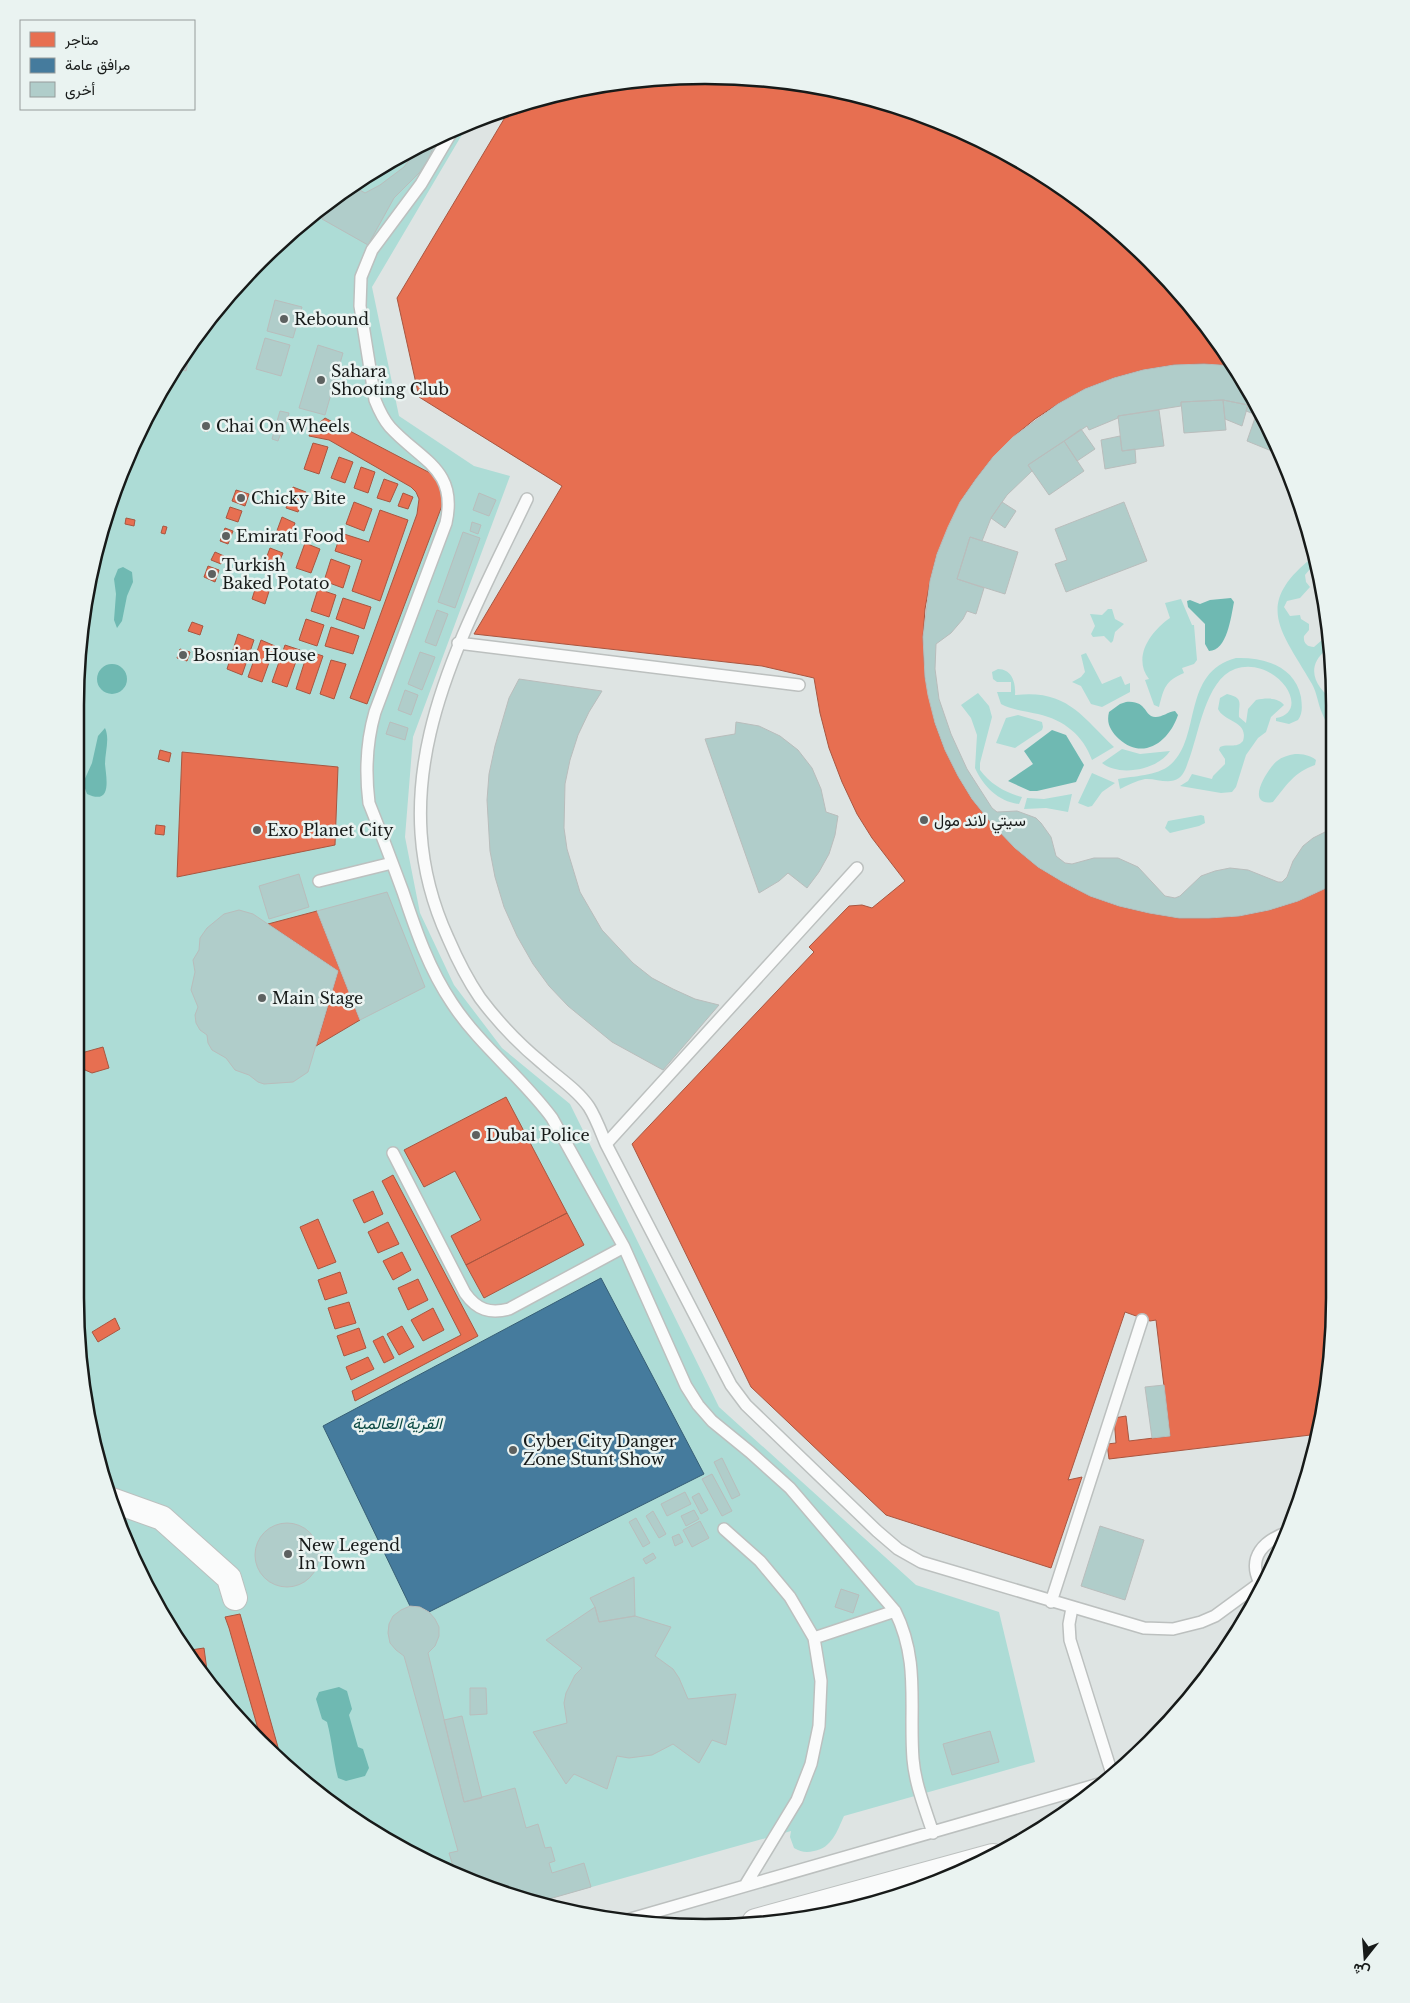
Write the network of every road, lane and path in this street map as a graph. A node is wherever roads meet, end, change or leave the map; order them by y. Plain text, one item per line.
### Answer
1 (447, 140) edge
2 (527, 499) dead end
3 (458, 643) junction
4 (798, 685) dead end
5 (392, 863) junction
6 (857, 868) dead end
7 (319, 882) dead end
8 (606, 1144) junction
9 (394, 1153) dead end
10 (624, 1247) junction
11 (1142, 1320) dead end
12 (119, 1502) edge
13 (724, 1530) dead end
14 (1279, 1536) edge
15 (1259, 1579) edge
16 (1253, 1590) edge
17 (235, 1598) dead end
18 (1051, 1602) junction
19 (1072, 1608) junction
20 (895, 1611) junction
21 (814, 1638) junction
22 (1110, 1769) edge
23 (1087, 1788) edge
24 (934, 1833) junction
25 (746, 1884) junction
26 (907, 1885) edge
27 (866, 1897) edge
28 (817, 1909) edge
29 (641, 1916) edge

1 - 5 lane
2 - 3 lane
3 - 4 lane
3 - 8 lane
5 - 7 lane
5 - 10 lane
6 - 8 lane
8 - 18 lane
9 - 10 lane
10 - 20 lane
11 - 18 lane
12 - 17 street
13 - 21 lane
14 - 15 lane
16 - 19 lane
18 - 19 lane
19 - 22 lane
20 - 21 lane
20 - 24 lane
21 - 25 lane
23 - 24 lane
24 - 25 lane
25 - 29 lane
26 - 27 street
27 - 28 street

